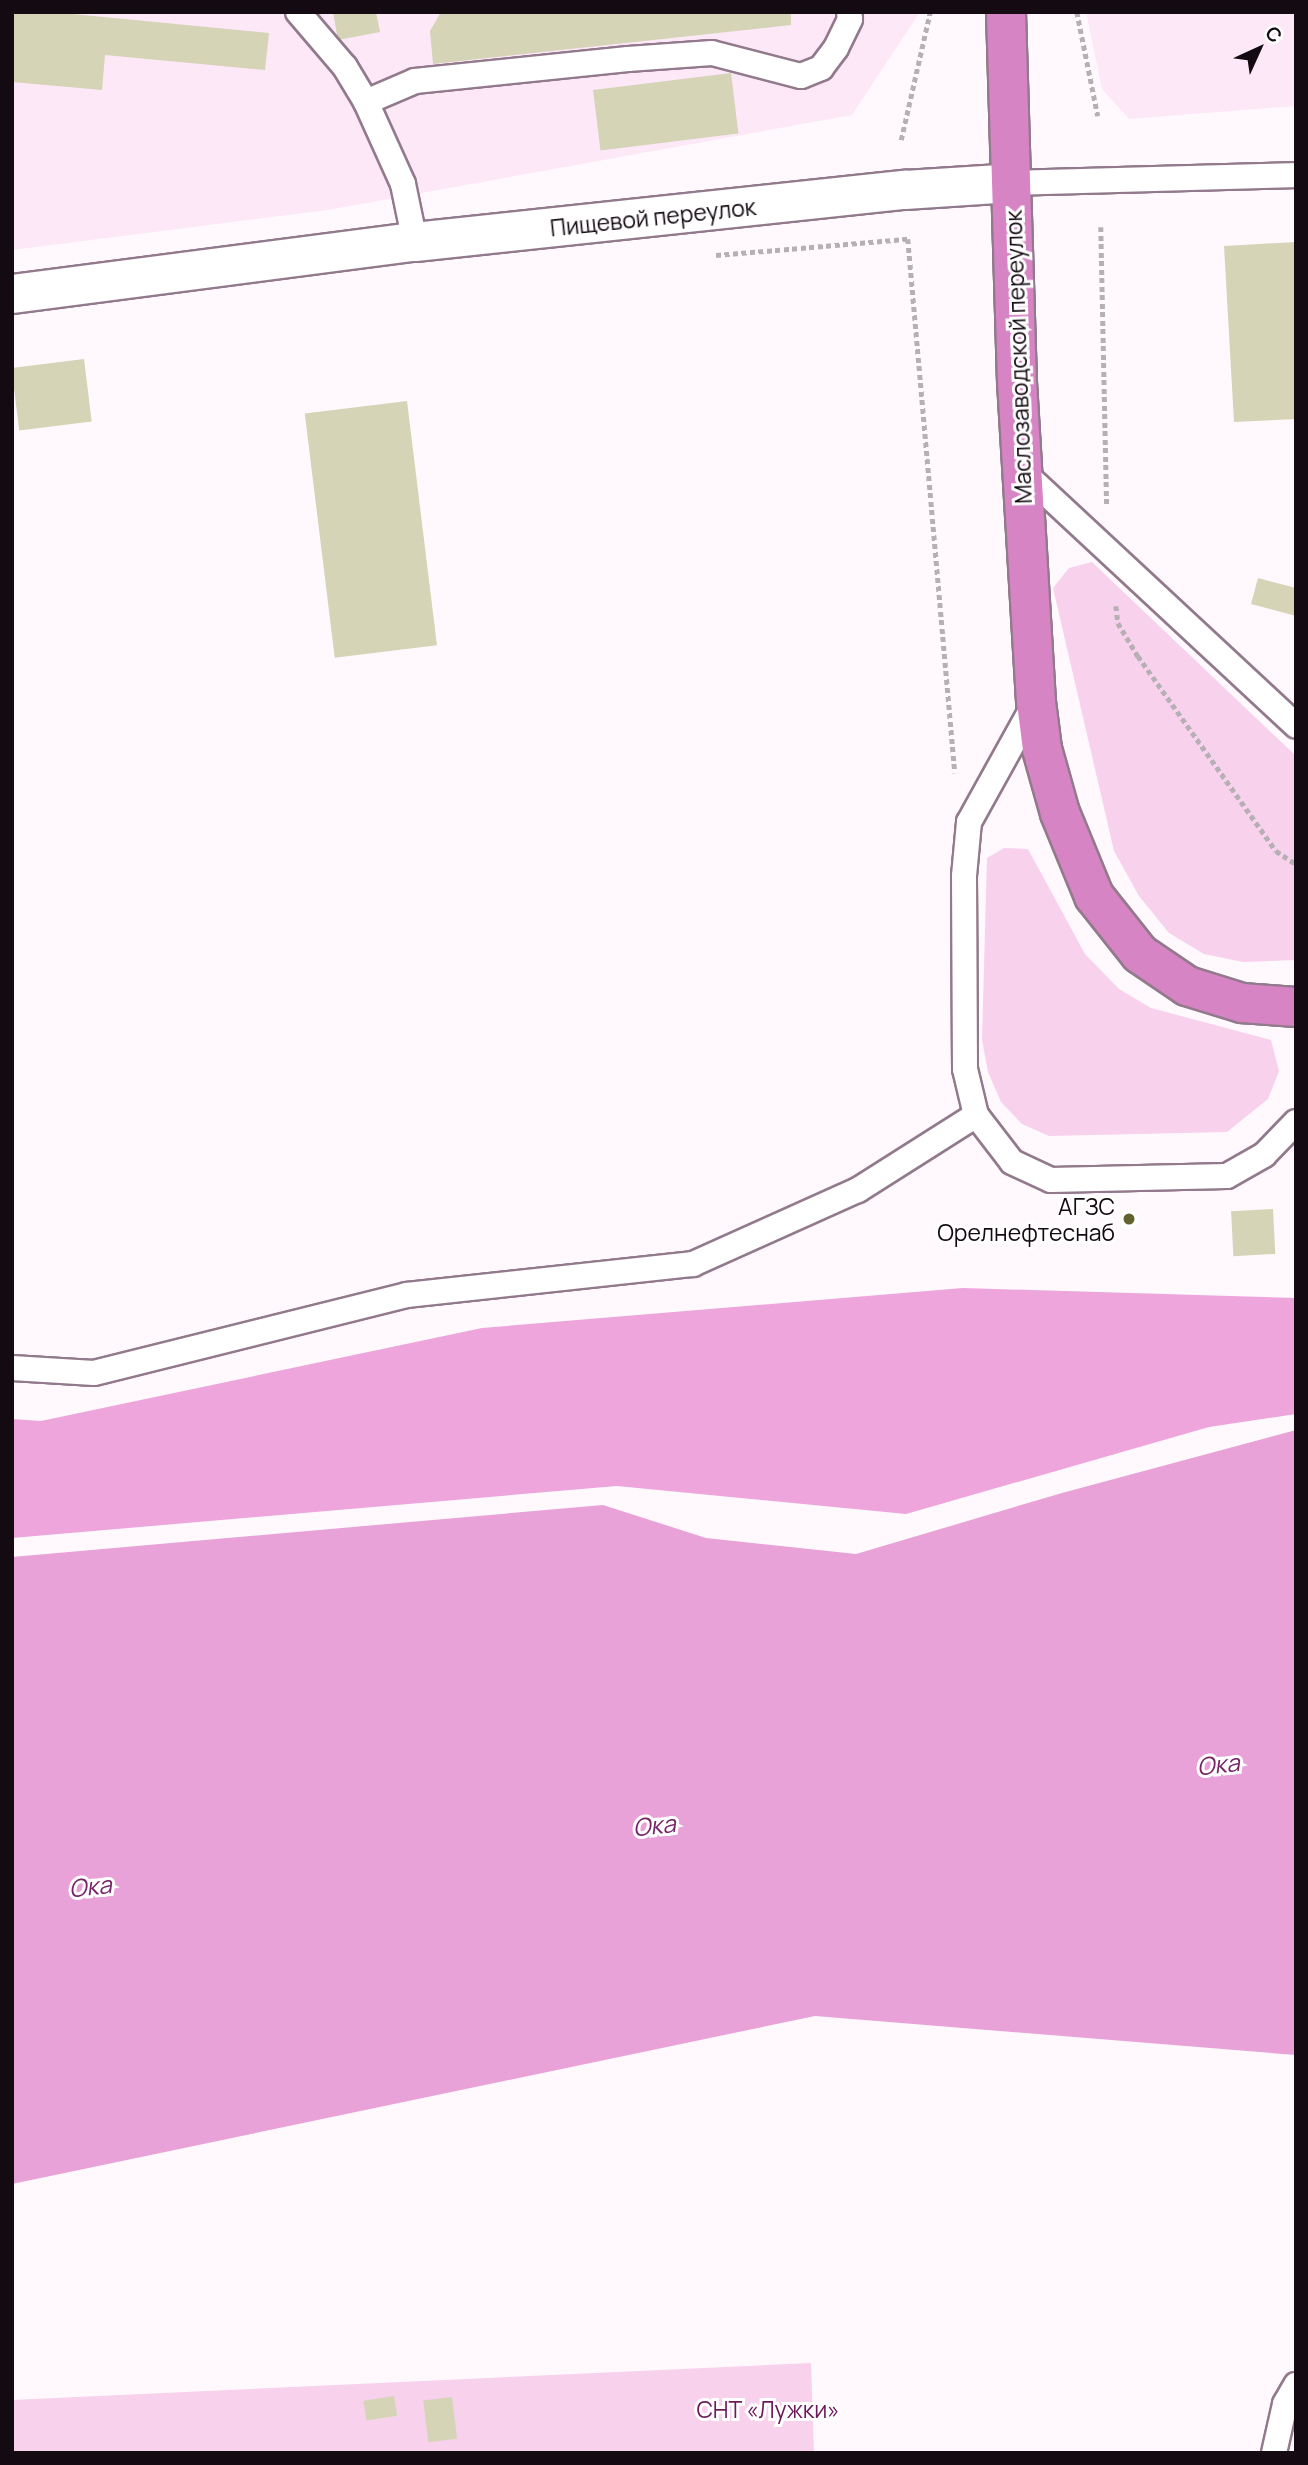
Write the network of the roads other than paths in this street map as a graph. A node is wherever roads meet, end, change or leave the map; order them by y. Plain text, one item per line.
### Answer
1 (298, 12) edge
2 (849, 12) edge
3 (1006, 12) edge
4 (366, 102) junction
5 (1296, 175) edge
6 (1012, 183) junction
7 (415, 242) junction
8 (12, 294) edge
9 (1022, 471) junction
10 (1035, 702) junction
11 (1296, 726) edge
12 (1296, 1007) edge
13 (976, 1115) junction
14 (1296, 1122) edge
15 (12, 1368) edge
16 (1296, 2385) edge
17 (1274, 2453) edge

1 - 4 lane
2 - 4 lane
3 - 6 highway, Маслозаводской переулок
4 - 7 lane
5 - 6 lane, Пищевой переулок
6 - 7 street, Пищевой переулок
6 - 9 highway, Маслозаводской переулок
7 - 8 street, Пищевой переулок
9 - 10 highway, Маслозаводской переулок
9 - 11 lane
10 - 12 highway, Маслозаводской переулок
10 - 13 lane
13 - 14 lane
13 - 15 lane
16 - 17 lane

